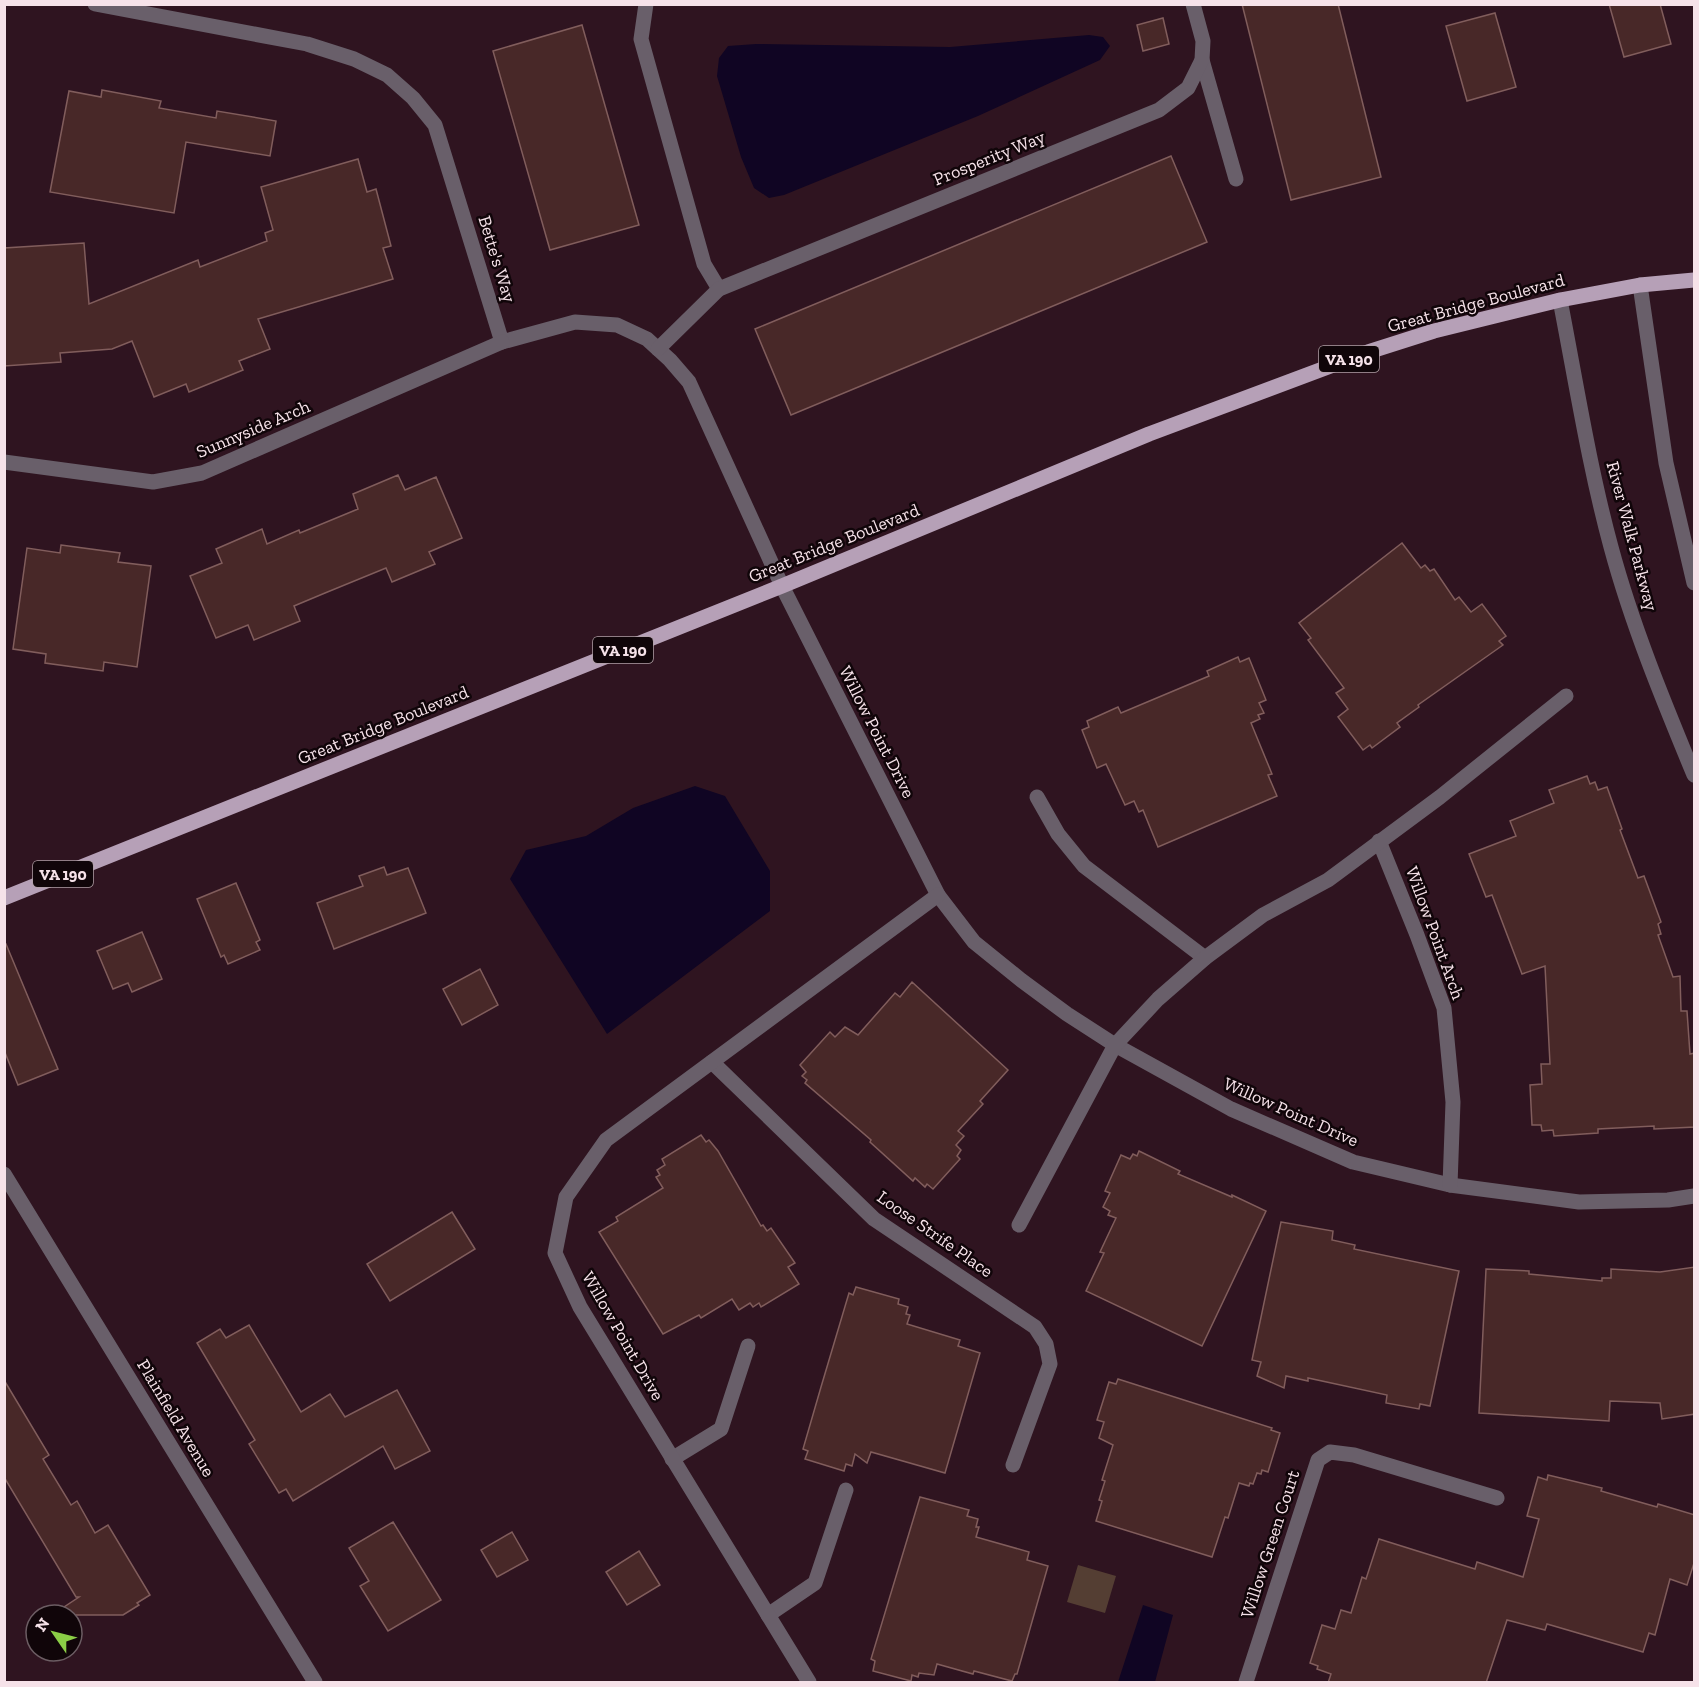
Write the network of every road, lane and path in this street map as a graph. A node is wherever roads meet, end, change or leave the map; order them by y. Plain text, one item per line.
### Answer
1 (95, 4) edge
2 (646, 4) edge
3 (1193, 4) edge
4 (1202, 60) junction
5 (1236, 179) dead end
6 (1695, 280) edge
7 (1640, 285) junction
8 (718, 289) junction
9 (1560, 300) junction
10 (502, 342) junction
11 (658, 349) junction
12 (4, 462) edge
13 (1695, 583) edge
14 (782, 586) junction
15 (1566, 696) dead end
16 (1695, 774) edge
17 (1038, 797) dead end
18 (1379, 841) junction
19 (938, 895) junction
20 (4, 898) edge
21 (1205, 958) junction
22 (1115, 1046) junction
23 (712, 1062) junction
24 (4, 1174) edge
25 (1450, 1185) junction
26 (1695, 1196) edge
27 (1019, 1225) dead end
28 (748, 1346) dead end
29 (672, 1459) junction
30 (1013, 1465) dead end
31 (846, 1490) dead end
32 (1497, 1498) dead end
33 (768, 1614) junction
34 (315, 1683) edge
35 (809, 1683) edge
36 (1246, 1683) edge

1 - 10 street, Bette's Way
2 - 8 street
3 - 4 street
4 - 5 street
4 - 8 street, Prosperity Way
6 - 7 main road, Great Bridge Boulevard / VA 190
7 - 9 main road, Great Bridge Boulevard / VA 190
7 - 13 street
8 - 11 street, Prosperity Way
9 - 14 main road, Great Bridge Boulevard / VA 190
9 - 16 street, River Walk Parkway
10 - 11 street
10 - 12 street, Sunnyside Arch
11 - 14 street
14 - 19 street, Willow Point Drive
14 - 20 main road, Great Bridge Boulevard / VA 190
15 - 18 street
17 - 21 street
18 - 21 street
18 - 25 street, Willow Point Arch
19 - 22 street, Willow Point Drive
19 - 23 street, Willow Point Drive
21 - 22 street
22 - 25 street, Willow Point Drive
22 - 27 street
23 - 29 street, Willow Point Drive
23 - 30 street, Loose Strife Place
24 - 34 street, Plainfield Avenue
25 - 26 street, Willow Point Drive
28 - 29 street
29 - 33 street, Willow Point Drive
31 - 33 street
32 - 36 street, Willow Green Court
33 - 35 street, Willow Point Drive

